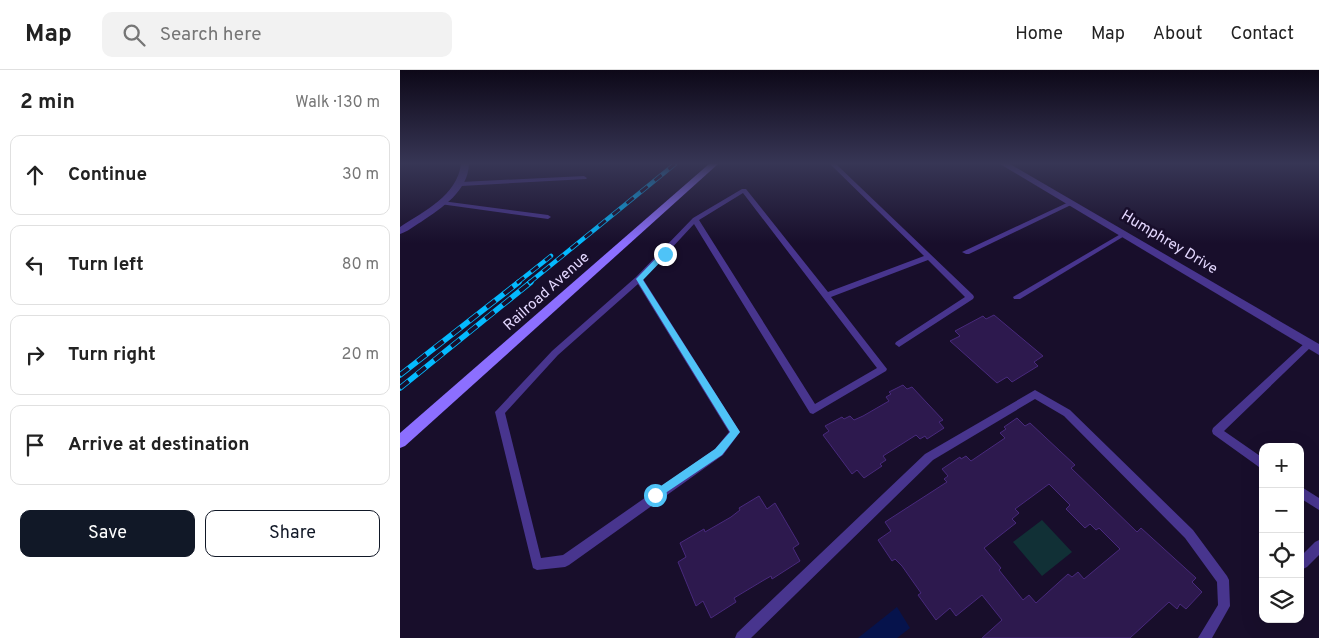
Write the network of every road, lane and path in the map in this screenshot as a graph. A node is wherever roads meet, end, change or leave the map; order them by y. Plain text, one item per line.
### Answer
1 (454, 191) edge
2 (684, 191) edge
3 (743, 191) edge
4 (744, 191) edge
5 (860, 191) edge
6 (1050, 191) edge
7 (442, 203) junction
8 (1072, 203) junction
9 (548, 217) dead end
10 (695, 219) junction
11 (400, 231) edge
12 (1124, 234) junction
13 (966, 252) dead end
14 (928, 257) junction
15 (639, 279) junction
16 (826, 296) junction
17 (1017, 297) dead end
18 (899, 344) dead end
19 (1309, 344) junction
20 (1319, 350) edge
21 (400, 442) edge
22 (1259, 461) edge
23 (1304, 494) edge
24 (1319, 505) edge
25 (1319, 546) edge
26 (1304, 562) edge
27 (742, 638) edge
28 (1205, 638) edge

1 - 7 street
2 - 21 main road, Railroad Avenue
3 - 10 lane
4 - 16 lane
5 - 14 lane
6 - 8 street, Humphrey Drive
7 - 9 lane
7 - 11 street
8 - 12 street, Humphrey Drive
8 - 13 lane
10 - 15 lane
10 - 16 lane
12 - 17 lane
12 - 19 street, Humphrey Drive
14 - 16 lane
14 - 18 lane
15 - 15 lane
19 - 20 street, Humphrey Drive
19 - 22 lane
23 - 24 lane
25 - 26 lane
27 - 28 lane

